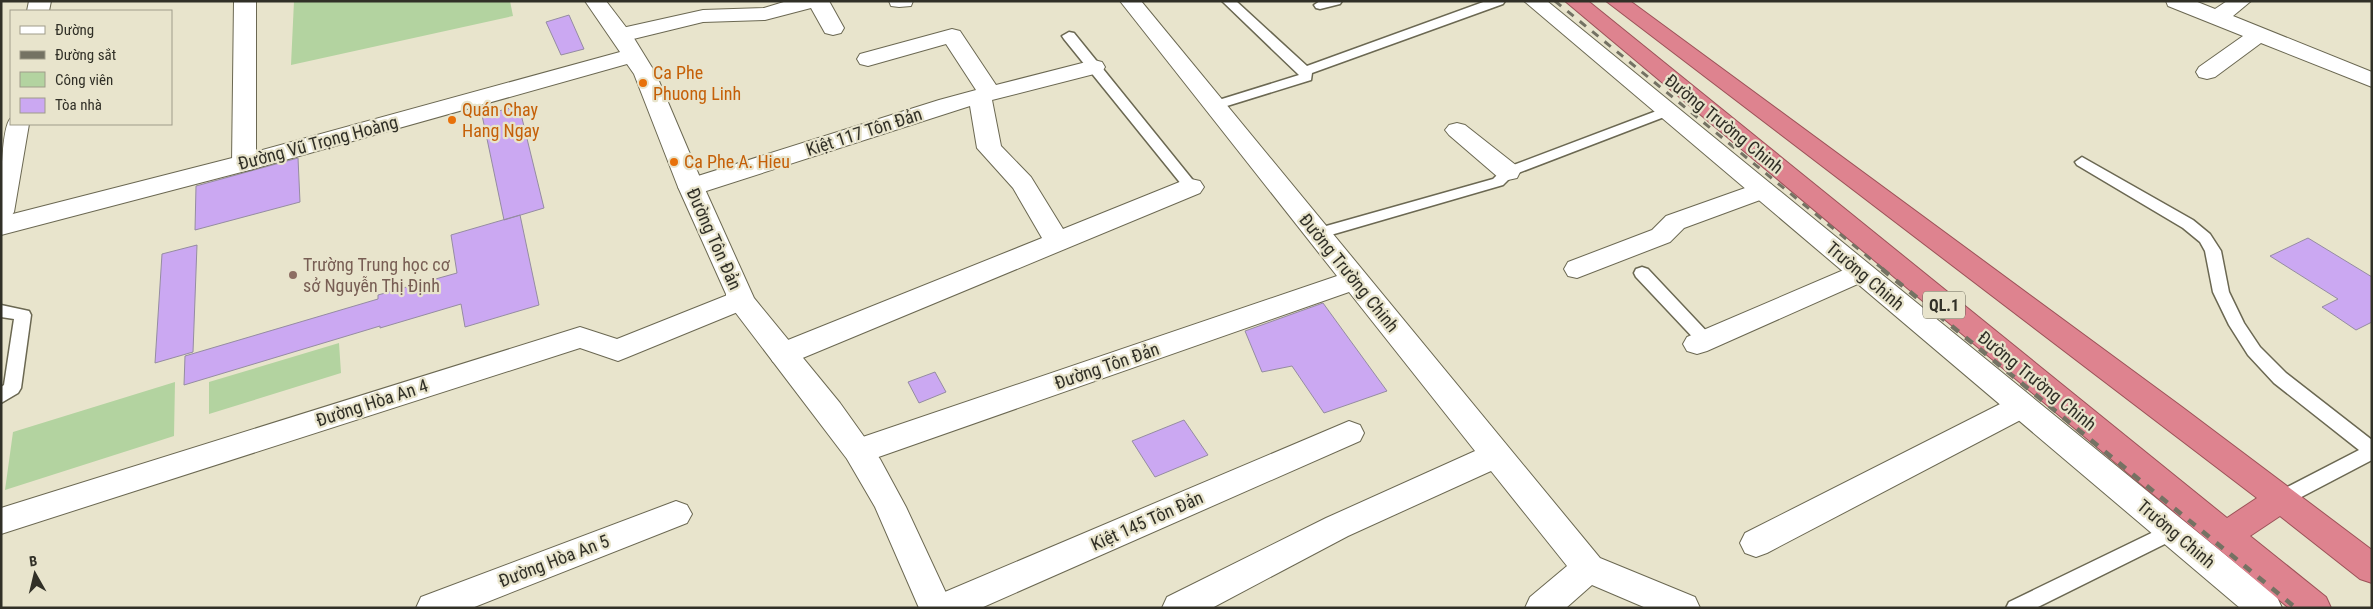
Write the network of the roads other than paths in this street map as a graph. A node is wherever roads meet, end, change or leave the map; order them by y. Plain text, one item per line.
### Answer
1 (245, 1) edge
2 (595, 1) edge
3 (812, 1) edge
4 (818, 1) edge
5 (1130, 1) edge
6 (1228, 1) edge
7 (1336, 1) edge
8 (1499, 1) edge
9 (1534, 1) edge
10 (1575, 1) edge
11 (1616, 1) edge
12 (2176, 1) edge
13 (2242, 1) edge
14 (1320, 6) dead end
15 (2218, 17) junction
16 (833, 28) dead end
17 (2259, 34) junction
18 (1069, 36) dead end
19 (628, 45) junction
20 (868, 59) dead end
21 (1094, 68) junction
22 (1305, 71) junction
23 (2207, 72) dead end
24 (2372, 80) edge
25 (985, 96) junction
26 (1214, 106) junction
27 (1666, 111) junction
28 (18, 125) edge
29 (1456, 130) dead end
30 (2082, 162) dead end
31 (244, 163) junction
32 (1508, 172) junction
33 (691, 187) junction
34 (1191, 187) joint
35 (1762, 190) junction
36 (1, 212) edge
37 (1, 226) edge
38 (1316, 234) junction
39 (1058, 240) junction
40 (1576, 269) dead end
41 (1860, 272) junction
42 (1642, 273) dead end
43 (1354, 280) junction
44 (740, 300) junction
45 (1, 311) edge
46 (1701, 343) joint
47 (783, 354) junction
48 (1, 396) edge
49 (2022, 406) junction
50 (1349, 433) dead end
51 (859, 451) junction
52 (2372, 451) edge
53 (1496, 455) junction
54 (2281, 500) junction
55 (676, 514) dead end
56 (1, 521) edge
57 (2172, 531) junction
58 (2225, 536) junction
59 (1756, 543) dead end
60 (1588, 568) junction
61 (2372, 568) edge
62 (433, 608) edge
63 (936, 608) edge
64 (945, 608) edge
65 (1179, 608) edge
66 (1542, 608) edge
67 (1683, 608) edge
68 (2016, 608) edge
69 (2265, 608) edge
70 (2314, 608) edge

1 - 31 street
2 - 19 street, Đường Tôn Đản
3 - 19 street
4 - 16 street
5 - 26 street, Đường Trường Chinh
6 - 22 lane
7 - 14 lane
8 - 22 lane
9 - 27 street, Trường Chinh
10 - 58 highway, Đường Trường Chinh / QL.1
11 - 54 highway, Đường Trường Chinh / QL.1
12 - 15 street
13 - 15 street
15 - 17 street
17 - 23 street
17 - 24 street
18 - 21 lane
19 - 31 street, Đường Vũ Trọng Hoàng
19 - 33 street, Đường Tôn Đản
20 - 25 street
21 - 25 street, Kiệt 117 Tôn Đản
21 - 34 lane
22 - 26 lane
25 - 33 street, Kiệt 117 Tôn Đản
25 - 39 street
26 - 38 street, Đường Trường Chinh
27 - 32 lane
27 - 35 street, Trường Chinh
28 - 36 street
29 - 32 street
30 - 52 lane
31 - 37 street, Đường Vũ Trọng Hoàng
32 - 38 lane
33 - 44 street, Đường Tôn Đản
34 - 39 street
35 - 40 street
35 - 41 street, Trường Chinh
38 - 43 street, Đường Trường Chinh
39 - 47 street
41 - 46 street
41 - 49 street, Trường Chinh
42 - 46 lane
43 - 51 street, Đường Tôn Đản
43 - 53 street, Đường Trường Chinh
44 - 47 street, Đường Tôn Đản
44 - 56 street, Đường Hòa An 4
45 - 48 lane
47 - 51 street, Đường Tôn Đản
49 - 57 street, Trường Chinh
49 - 59 street
50 - 64 street, Kiệt 145 Tôn Đản
51 - 63 street, Đường Tôn Đản
52 - 54 lane
53 - 60 street, Đường Trường Chinh
53 - 65 street
54 - 58 highway
54 - 61 highway, Đường Trường Chinh / QL.1
55 - 62 street, Đường Hòa An 5
57 - 68 lane
57 - 69 street, Trường Chinh
58 - 70 highway, Đường Trường Chinh / QL.1
60 - 66 street
60 - 67 street

